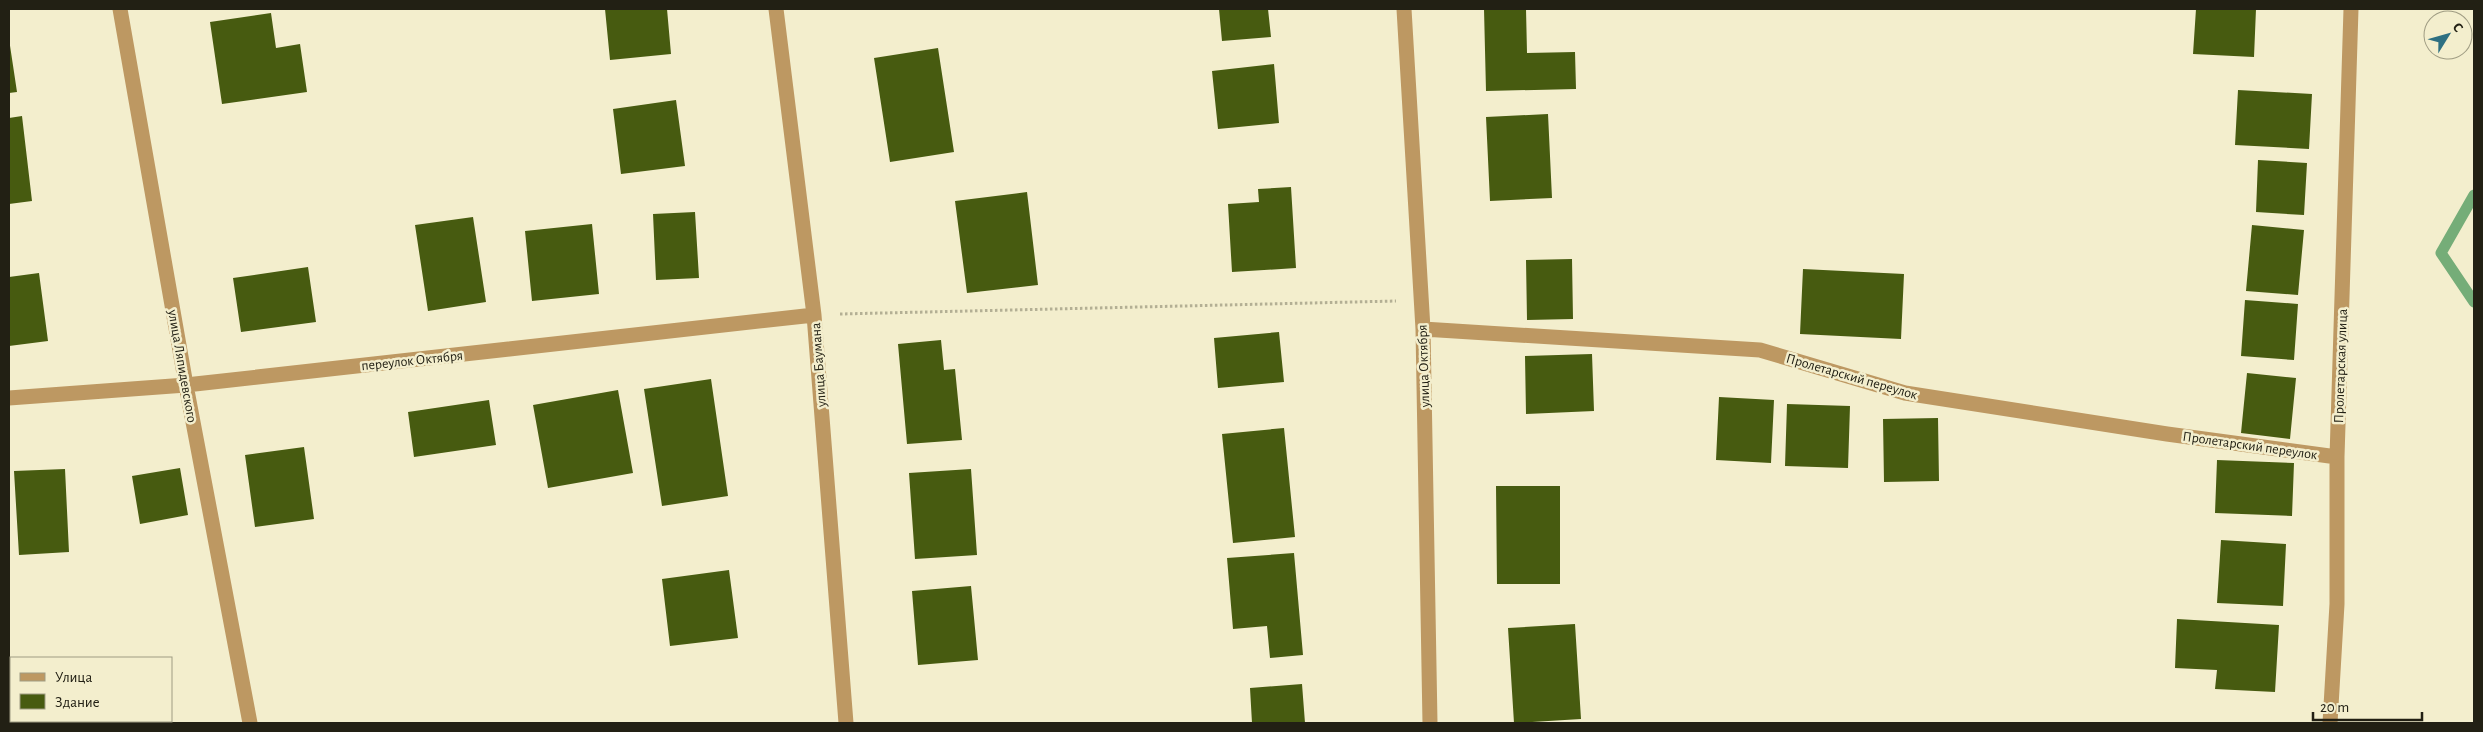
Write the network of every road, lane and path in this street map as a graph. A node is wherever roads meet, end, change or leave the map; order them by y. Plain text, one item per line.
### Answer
1 (120, 9) edge
2 (776, 9) edge
3 (1404, 9) edge
4 (2351, 9) edge
5 (1421, 301) junction
6 (814, 315) junction
7 (1423, 330) junction
8 (186, 385) junction
9 (9, 398) edge
10 (2337, 457) junction
11 (250, 723) edge
12 (846, 723) edge
13 (1430, 723) edge
14 (2330, 723) edge

1 - 8 street, улица Ляпидевского
2 - 6 street, улица Баумана
3 - 5 street, улица Октября
4 - 10 street, Пролетарская улица
5 - 6 path
5 - 7 street, улица Октября
6 - 8 street, переулок Октября
6 - 12 street, улица Баумана
7 - 10 street, Пролетарский переулок
7 - 13 street, улица Октября
8 - 9 street, переулок Октября
8 - 11 street, улица Ляпидевского
10 - 14 street, Пролетарская улица

